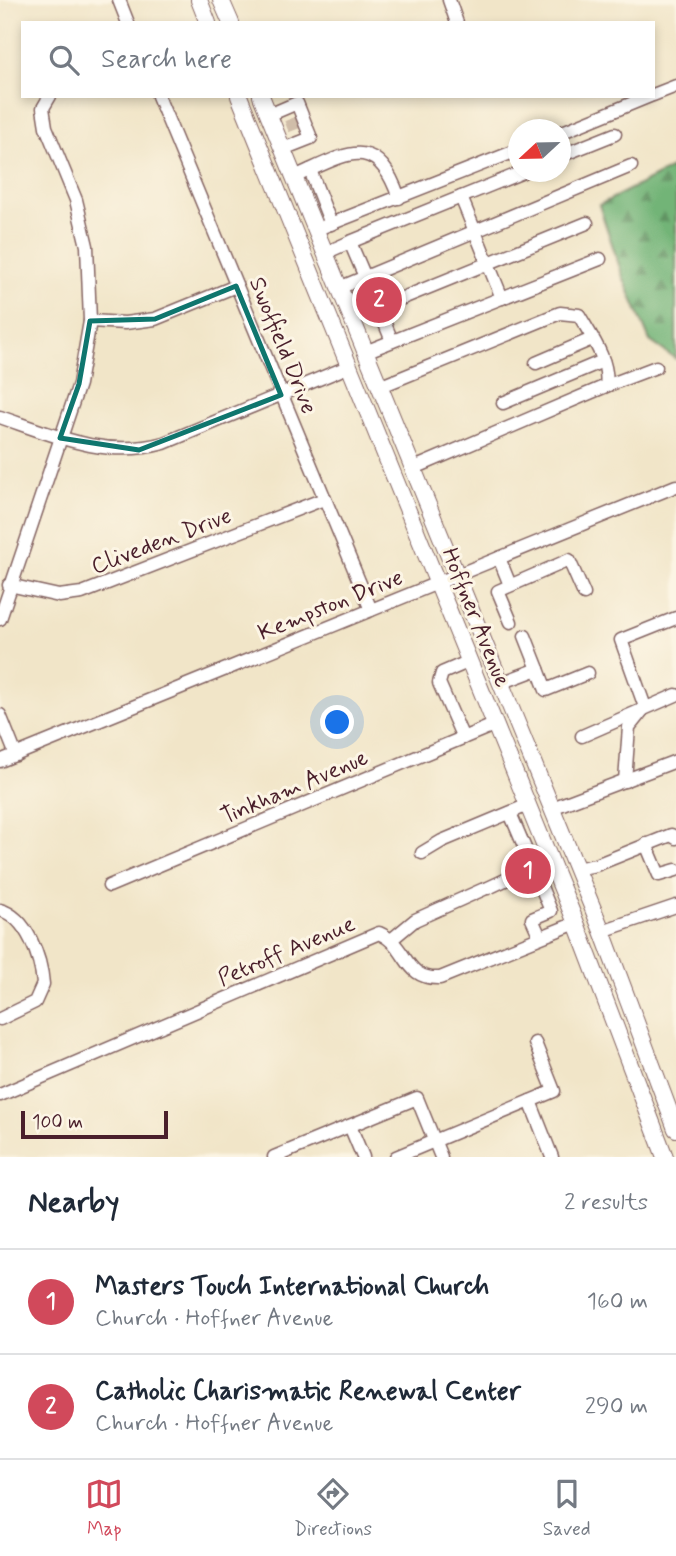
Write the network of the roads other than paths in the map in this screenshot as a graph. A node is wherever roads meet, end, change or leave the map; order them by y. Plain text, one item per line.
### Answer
1 (119, 0) edge
2 (199, 0) edge
3 (221, 0) edge
4 (449, 0) edge
5 (127, 21) edge
6 (207, 21) edge
7 (230, 21) edge
8 (456, 21) edge
9 (676, 86) edge
10 (655, 95) edge
11 (49, 98) edge
12 (159, 98) edge
13 (240, 98) edge
14 (262, 98) edge
15 (647, 98) edge
16 (269, 115) junction
17 (571, 129) edge
18 (615, 134) dead end
19 (283, 149) junction
20 (571, 152) edge
21 (508, 154) edge
22 (631, 166) dead end
23 (310, 170) junction
24 (294, 177) junction
25 (508, 178) edge
26 (461, 197) junction
27 (399, 198) junction
28 (587, 223) dead end
29 (331, 224) junction
30 (315, 230) junction
31 (475, 231) junction
32 (350, 242) junction
33 (325, 253) junction
34 (600, 259) dead end
35 (488, 263) junction
36 (309, 265) junction
37 (365, 277) junction
38 (236, 286) junction
39 (338, 288) junction
40 (502, 298) junction
41 (379, 307) junction
42 (351, 319) junction
43 (90, 321) junction
44 (592, 340) junction
45 (392, 341) junction
46 (365, 352) junction
47 (603, 361) junction
48 (536, 363) dead end
49 (350, 366) junction
50 (656, 367) dead end
51 (377, 384) junction
52 (606, 386) junction
53 (281, 395) junction
54 (503, 403) dead end
55 (0, 417) edge
56 (60, 438) junction
57 (412, 469) junction
58 (676, 486) edge
59 (324, 499) junction
60 (499, 558) junction
61 (455, 575) junction
62 (438, 582) junction
63 (9, 585) junction
64 (510, 585) junction
65 (584, 594) dead end
66 (371, 610) junction
67 (676, 618) edge
68 (0, 619) edge
69 (511, 622) dead end
70 (526, 636) dead end
71 (470, 661) junction
72 (538, 669) junction
73 (588, 673) dead end
74 (501, 683) junction
75 (676, 695) edge
76 (645, 707) junction
77 (0, 715) edge
78 (496, 724) junction
79 (582, 736) dead end
80 (463, 738) junction
81 (16, 755) junction
82 (0, 761) edge
83 (676, 761) edge
84 (625, 780) junction
85 (528, 805) junction
86 (552, 808) junction
87 (510, 813) junction
88 (676, 838) edge
89 (646, 844) junction
90 (422, 853) dead end
91 (551, 861) junction
92 (533, 867) junction
93 (576, 869) junction
94 (676, 870) edge
95 (109, 886) dead end
96 (676, 906) edge
97 (0, 910) edge
98 (576, 923) junction
99 (602, 931) junction
100 (540, 937) junction
101 (391, 940) junction
102 (0, 1018) edge
103 (636, 1021) junction
104 (535, 1043) dead end
105 (0, 1095) edge
106 (530, 1101) junction
107 (675, 1125) edge
108 (350, 1126) junction
109 (435, 1141) junction
110 (274, 1157) edge
111 (362, 1157) edge
112 (396, 1157) edge
113 (441, 1157) edge
114 (552, 1157) edge
115 (665, 1157) edge

1 - 5 street
2 - 6 main road
3 - 7 main road
4 - 8 street
9 - 10 street
11 - 43 street
12 - 38 street, Swoffield Drive
13 - 36 main road, Hoffner Avenue
14 - 16 main road, Hoffner Avenue
15 - 17 street
16 - 19 main road, Hoffner Avenue
16 - 19 street
18 - 20 street
19 - 24 main road, Hoffner Avenue
21 - 27 street
22 - 31 street
23 - 24 street
23 - 27 street
23 - 29 street
24 - 30 main road, Hoffner Avenue
25 - 26 street
26 - 31 street
26 - 32 street
27 - 29 street
28 - 35 street
29 - 30 street
30 - 33 main road, Hoffner Avenue
31 - 35 street
31 - 37 street
32 - 33 street
32 - 37 street
33 - 39 main road, Hoffner Avenue
34 - 40 street
35 - 40 street
35 - 41 street
36 - 49 main road, Hoffner Avenue
36 - 51 main road
37 - 39 street
38 - 43 street
38 - 53 street, Swoffield Drive
39 - 42 main road, Hoffner Avenue
40 - 45 street
41 - 42 street
41 - 45 street
42 - 46 main road, Hoffner Avenue
43 - 56 street
44 - 47 street
44 - 48 street
44 - 51 street
45 - 46 street
46 - 51 main road, Hoffner Avenue
47 - 52 street
47 - 54 street
49 - 53 street
49 - 62 main road, Hoffner Avenue
50 - 52 street
51 - 57 main road, Hoffner Avenue
52 - 57 street
53 - 56 street
53 - 59 street, Swoffield Drive
55 - 56 street
56 - 63 street
57 - 61 main road, Hoffner Avenue
58 - 60 street, Kempston Drive
59 - 63 street, Cliveden Drive
59 - 66 street, Swoffield Drive
60 - 61 street, Kempston Drive
60 - 64 street
61 - 62 street, Kempston Drive
61 - 74 main road, Hoffner Avenue
62 - 66 street, Kempston Drive
62 - 71 main road, Hoffner Avenue
63 - 68 street
64 - 65 street
64 - 69 street
66 - 81 street, Kempston Drive
67 - 76 street
70 - 72 street
71 - 78 main road, Hoffner Avenue
71 - 80 street
72 - 73 street
72 - 74 street
74 - 86 main road, Hoffner Avenue
75 - 76 street
76 - 79 street
76 - 84 street
77 - 81 street
78 - 80 street, Tinkham Avenue
78 - 85 main road, Hoffner Avenue
78 - 86 main road
80 - 95 street, Tinkham Avenue
81 - 82 street, Kempston Drive
83 - 84 street
84 - 86 street
85 - 87 street
85 - 91 main road, Hoffner Avenue
86 - 93 main road, Hoffner Avenue
87 - 90 street
87 - 92 street
88 - 89 street
89 - 93 street
89 - 94 street
91 - 92 street
91 - 98 main road, Hoffner Avenue
92 - 100 street
92 - 101 street
93 - 99 main road, Hoffner Avenue
96 - 99 street
97 - 102 street
98 - 100 street, Petroff Avenue
98 - 103 main road
98 - 115 main road, Hoffner Avenue
99 - 103 main road, Hoffner Avenue
100 - 101 street, Petroff Avenue
101 - 105 street, Petroff Avenue
103 - 107 main road, Hoffner Avenue
104 - 106 street
106 - 109 street
106 - 114 street
108 - 109 street
108 - 110 street
108 - 111 street
109 - 112 street
109 - 113 street

